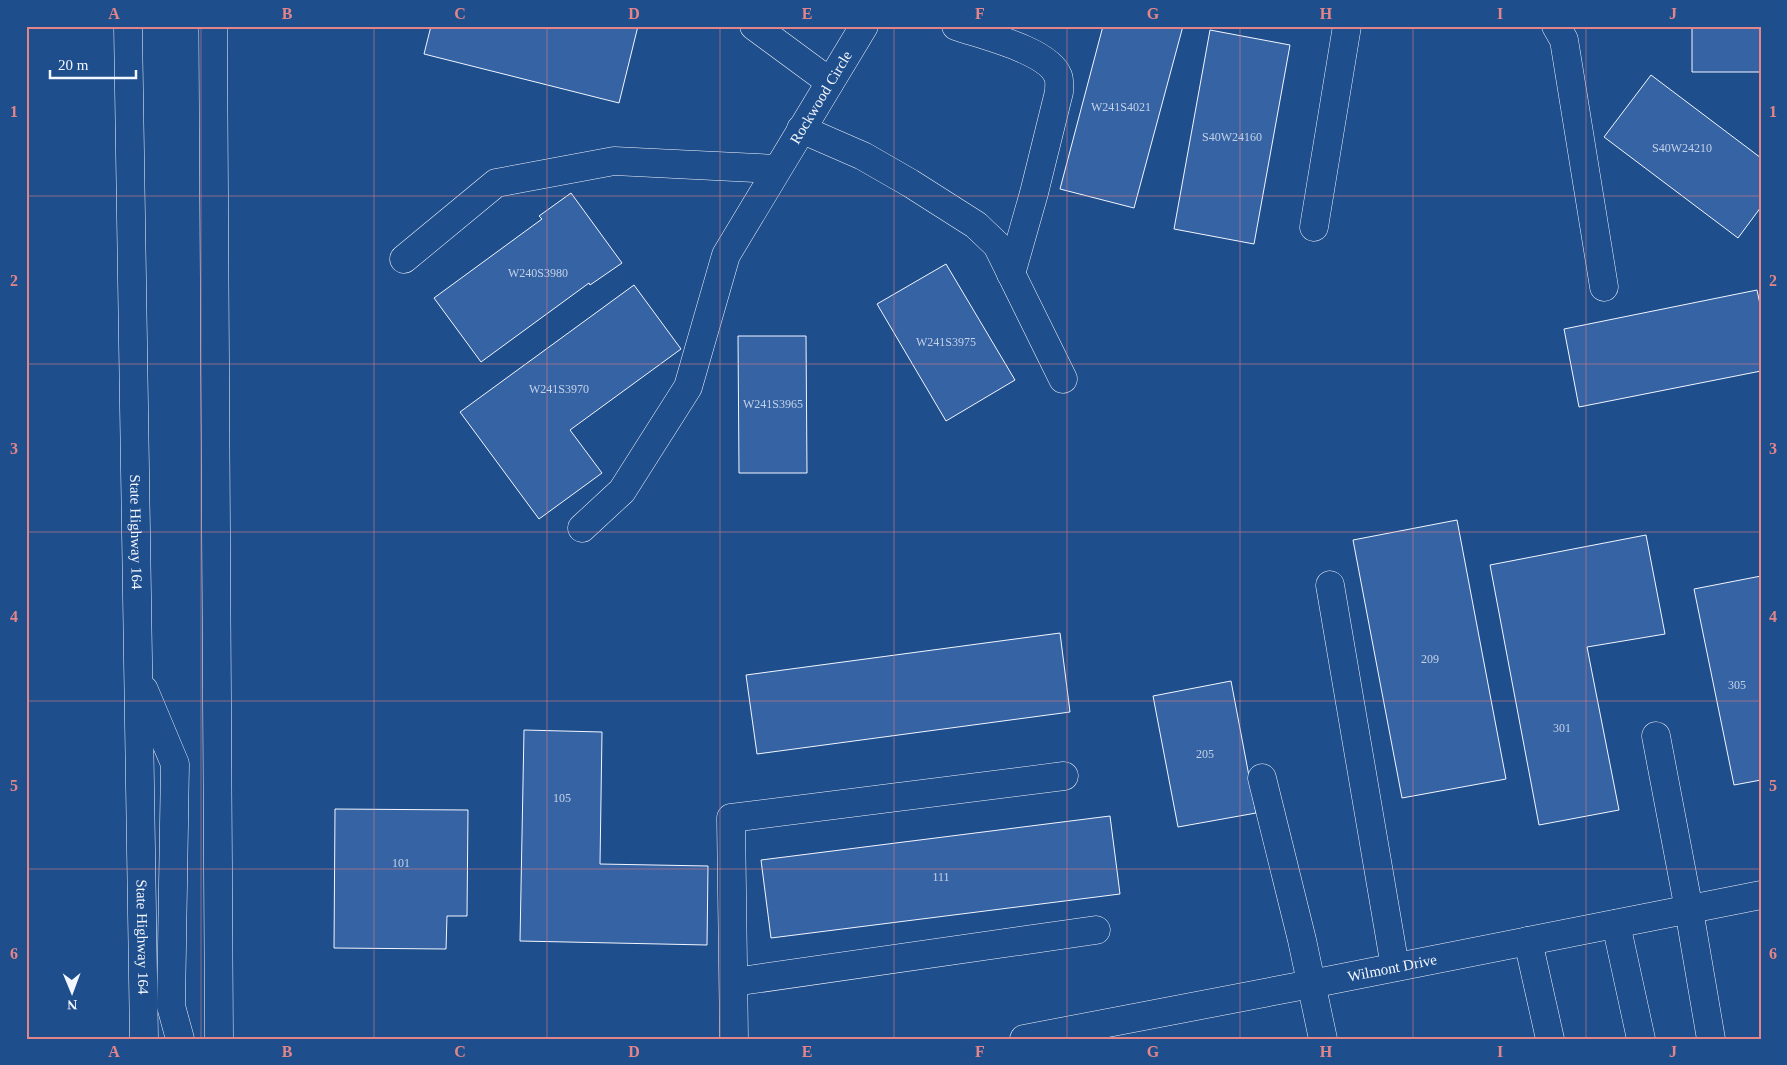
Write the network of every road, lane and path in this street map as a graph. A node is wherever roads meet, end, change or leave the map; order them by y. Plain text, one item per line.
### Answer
1 (128, 26) edge
2 (213, 26) edge
3 (754, 26) edge
4 (864, 26) edge
5 (956, 26) edge
6 (1347, 26) edge
7 (1556, 26) edge
8 (830, 82) junction
9 (801, 129) junction
10 (777, 169) junction
11 (1314, 227) dead end
12 (404, 259) dead end
13 (1011, 274) junction
14 (1604, 287) dead end
15 (1063, 379) dead end
16 (582, 528) dead end
17 (1330, 585) dead end
18 (139, 677) junction
19 (1656, 736) dead end
20 (1064, 776) dead end
21 (1262, 778) dead end
22 (1761, 895) edge
23 (1689, 910) junction
24 (1616, 924) junction
25 (1096, 930) dead end
26 (1528, 941) junction
27 (1395, 967) junction
28 (734, 982) junction
29 (1311, 984) junction
30 (1104, 1032) edge
31 (144, 1039) edge
32 (180, 1039) edge
33 (219, 1039) edge
34 (734, 1039) edge
35 (1024, 1039) edge
36 (1323, 1039) edge
37 (1550, 1039) edge
38 (1641, 1039) edge
39 (1710, 1039) edge

1 - 18 main road, State Highway 164
2 - 33 main road
3 - 8 main road
4 - 8 main road, Rockwood Circle
5 - 13 main road
6 - 11 main road
7 - 14 main road
8 - 9 main road, Rockwood Circle
9 - 10 main road, Rockwood Circle
9 - 13 main road
10 - 12 main road
10 - 16 main road, Rockwood Circle
13 - 15 main road
17 - 27 main road
18 - 31 main road, State Highway 164
18 - 32 main road
19 - 23 main road
20 - 28 main road
21 - 29 main road
22 - 23 main road, Wilmont Drive
23 - 24 main road, Wilmont Drive
23 - 39 main road
24 - 26 main road, Wilmont Drive
24 - 38 main road
25 - 28 main road
26 - 27 main road, Wilmont Drive
26 - 37 main road
27 - 29 main road, Wilmont Drive
28 - 34 main road
29 - 30 main road, Wilmont Drive
29 - 36 main road
30 - 35 main road, Wilmont Drive

